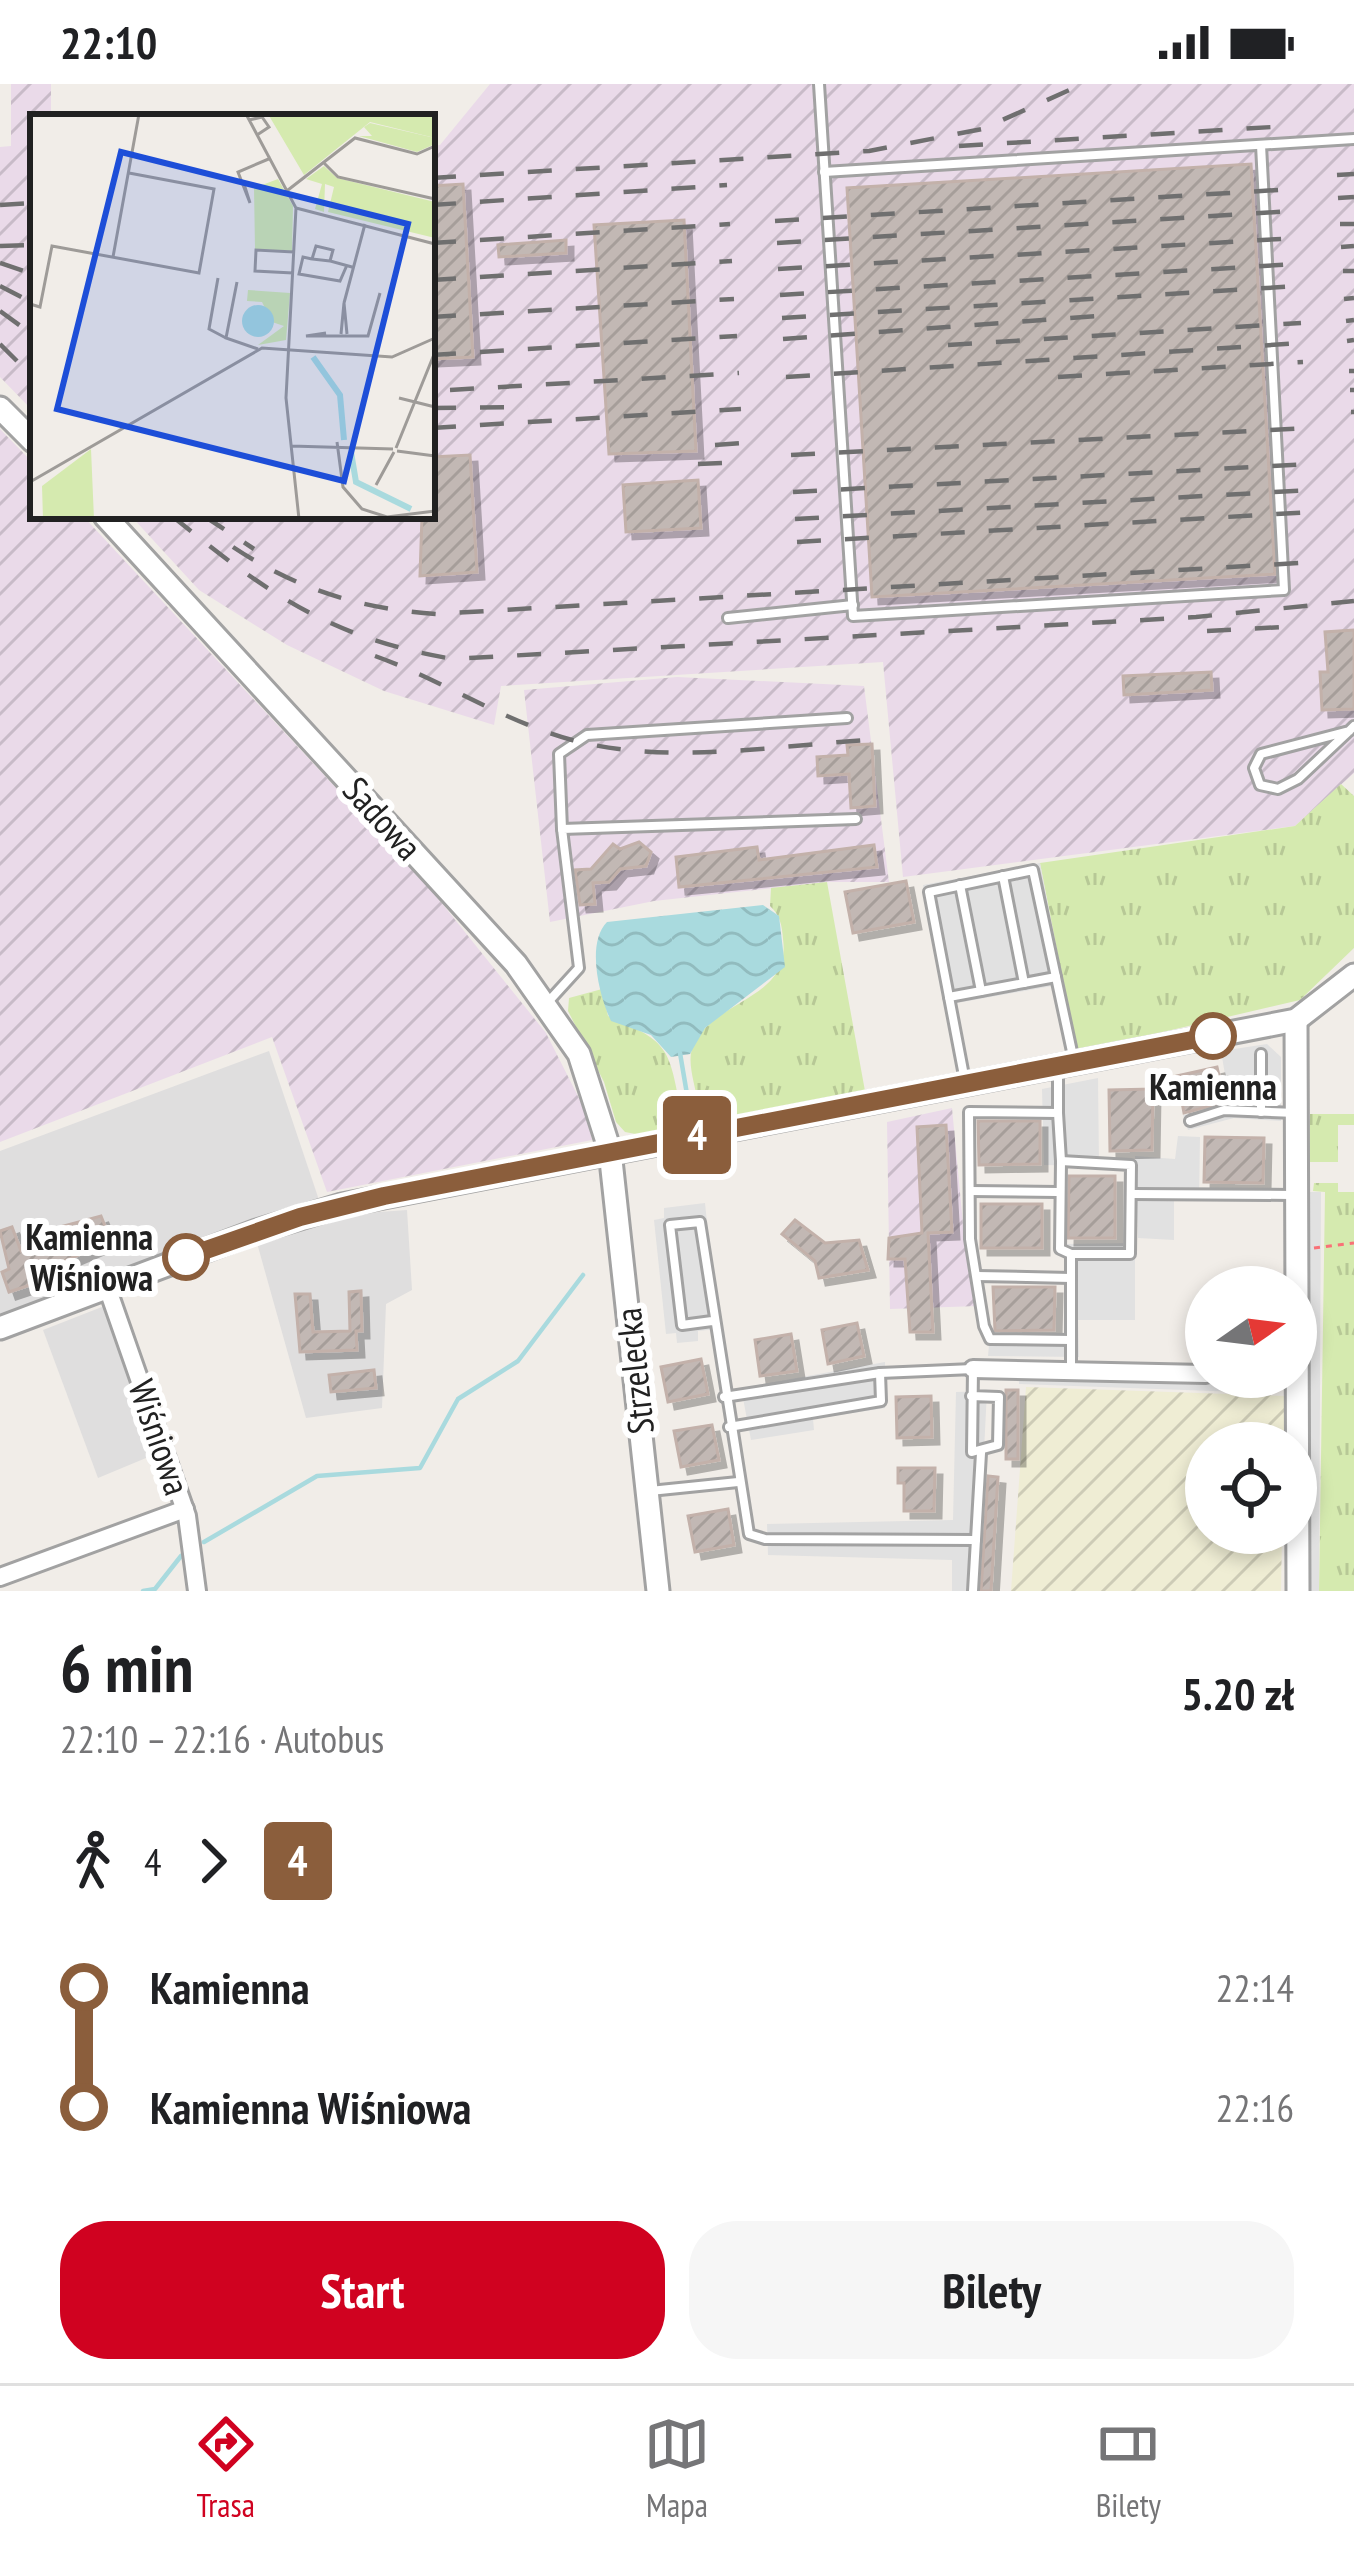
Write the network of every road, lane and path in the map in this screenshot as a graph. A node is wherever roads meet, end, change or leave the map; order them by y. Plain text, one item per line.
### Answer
1 (819, 84) edge
2 (1354, 139) edge
3 (1261, 145) junction
4 (824, 172) junction
5 (0, 408) edge
6 (30, 438) edge
7 (108, 519) edge
8 (853, 605) junction
9 (728, 618) dead end
10 (848, 718) dead end
11 (1352, 729) edge
12 (856, 819) dead end
13 (562, 830) junction
14 (1003, 876) junction
15 (960, 885) junction
16 (1354, 975) edge
17 (1056, 977) junction
18 (1024, 983) junction
19 (981, 991) junction
20 (949, 998) junction
21 (547, 1004) junction
22 (1296, 1020) junction
23 (1261, 1054) dead end
24 (1066, 1064) junction
25 (965, 1083) junction
26 (1261, 1112) junction
27 (1058, 1113) junction
28 (1298, 1113) junction
29 (1190, 1121) dead end
30 (610, 1151) junction
31 (1061, 1161) junction
32 (970, 1191) junction
33 (1059, 1192) junction
34 (1132, 1194) junction
35 (1299, 1195) junction
36 (1354, 1243) edge
37 (1300, 1248) junction
38 (1071, 1254) junction
39 (1300, 1266) edge
40 (976, 1276) junction
41 (1071, 1277) junction
42 (107, 1287) junction
43 (712, 1322) junction
44 (0, 1328) edge
45 (1071, 1340) junction
46 (1071, 1368) junction
47 (973, 1369) junction
48 (880, 1373) junction
49 (1185, 1373) edge
50 (971, 1396) junction
51 (724, 1397) junction
52 (1299, 1398) edge
53 (729, 1427) junction
54 (981, 1453) junction
55 (738, 1482) junction
56 (647, 1491) junction
57 (185, 1509) junction
58 (976, 1540) junction
59 (0, 1576) edge
60 (197, 1591) edge
61 (658, 1591) edge
62 (973, 1591) edge
63 (1298, 1591) edge

1 - 4 lane
2 - 3 lane
3 - 4 lane
3 - 8 lane
4 - 8 lane
5 - 6 street
7 - 21 street, Sadowa
8 - 9 lane
10 - 13 lane
11 - 11 lane
12 - 13 lane
13 - 21 lane
14 - 15 lane
14 - 17 lane
14 - 18 lane
15 - 19 lane
15 - 20 lane
16 - 22 street
17 - 18 lane
17 - 24 lane
18 - 19 lane
19 - 20 lane
20 - 25 lane
21 - 30 street, Sadowa
22 - 24 street
22 - 28 street
23 - 26 lane
24 - 25 street
24 - 27 lane
25 - 30 street
26 - 28 lane
26 - 29 lane
27 - 31 lane
27 - 32 lane
28 - 35 street
30 - 42 street
30 - 56 street, Strzelecka
31 - 33 lane
31 - 34 lane
32 - 33 lane
32 - 40 lane
33 - 38 lane
34 - 35 lane
34 - 38 lane
35 - 37 street
36 - 37 path
37 - 39 street
38 - 41 lane
40 - 41 lane
40 - 45 lane
41 - 45 lane
42 - 44 street
42 - 57 street, Wiśniowa
43 - 43 lane
43 - 51 lane
45 - 46 lane
46 - 47 street
46 - 49 street
47 - 48 lane
47 - 50 lane
48 - 51 lane
48 - 53 lane
50 - 54 lane
50 - 54 lane
51 - 53 lane
52 - 63 street
53 - 55 lane
54 - 58 lane
55 - 56 lane
55 - 58 lane
56 - 61 street, Strzelecka
57 - 59 street
57 - 60 street, Wiśniowa
58 - 62 lane

